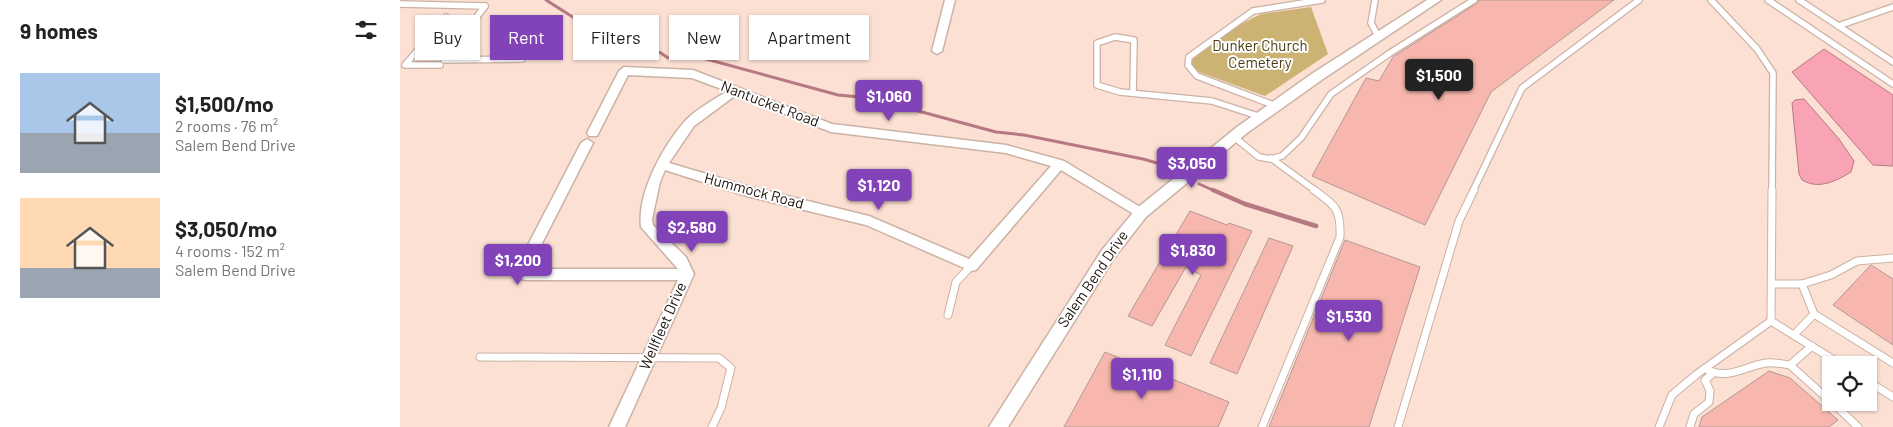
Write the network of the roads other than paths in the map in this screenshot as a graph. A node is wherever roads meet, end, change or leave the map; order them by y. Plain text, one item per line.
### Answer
1 (950, 0) edge
2 (1322, 0) edge
3 (1375, 0) edge
4 (1474, 0) edge
5 (1639, 0) edge
6 (1711, 0) edge
7 (1768, 0) edge
8 (1799, 0) edge
9 (1887, 0) edge
10 (1430, 1) edge
11 (400, 4) edge
12 (1893, 5) edge
13 (1838, 26) junction
14 (1378, 36) junction
15 (937, 51) dead end
16 (415, 54) edge
17 (506, 60) edge
18 (1893, 62) edge
19 (441, 64) junction
20 (1893, 84) edge
21 (736, 90) junction
22 (1133, 93) junction
23 (1277, 107) junction
24 (1262, 117) junction
25 (1234, 137) junction
26 (1271, 158) junction
27 (1060, 164) junction
28 (662, 165) junction
29 (1141, 213) junction
30 (1882, 258) junction
31 (1893, 258) edge
32 (1893, 265) edge
33 (971, 266) junction
34 (686, 274) junction
35 (1772, 284) junction
36 (1802, 284) junction
37 (1814, 314) junction
38 (948, 315) dead end
39 (1771, 321) junction
40 (1794, 335) junction
41 (1812, 346) junction
42 (1828, 356) edge
43 (480, 357) dead end
44 (649, 358) junction
45 (1893, 364) edge
46 (1790, 365) junction
47 (1709, 372) junction
48 (1877, 387) edge
49 (1822, 393) edge
50 (1893, 397) edge
51 (1841, 411) edge
52 (616, 427) edge
53 (712, 427) edge
54 (998, 427) edge
55 (1262, 427) edge
56 (1398, 427) edge
57 (1659, 427) edge
58 (1690, 427) edge
59 (1858, 427) edge

1 - 15 street
2 - 23 lane
3 - 14 lane
4 - 26 lane
5 - 56 lane
6 - 35 lane
7 - 20 lane
8 - 13 lane
9 - 12 lane
10 - 14 street, Salem Bend Drive
11 - 19 lane
12 - 13 lane
13 - 18 lane
14 - 23 street, Salem Bend Drive
16 - 19 lane
17 - 19 lane
21 - 27 street, Nantucket Road
21 - 28 street, Wellfleet Drive
21 - 34 street, Nantucket Road
22 - 22 lane
22 - 24 lane
23 - 24 street, Salem Bend Drive
24 - 25 street, Salem Bend Drive
25 - 26 lane
25 - 29 street, Salem Bend Drive
26 - 55 lane
27 - 29 street, Nantucket Road
27 - 33 street
28 - 33 street, Hummock Road
28 - 34 street, Wellfleet Drive
29 - 54 street, Salem Bend Drive
30 - 31 lane
30 - 32 lane
30 - 36 lane
33 - 38 lane
34 - 44 street, Wellfleet Drive
35 - 36 lane
35 - 39 lane
36 - 37 lane
37 - 40 lane
37 - 45 lane
39 - 40 lane
39 - 47 lane
40 - 41 lane
41 - 42 lane
41 - 46 lane
43 - 44 lane
44 - 52 street, Wellfleet Drive
44 - 53 lane
46 - 47 lane
46 - 49 lane
47 - 57 lane
47 - 58 lane
48 - 50 lane
51 - 59 lane

